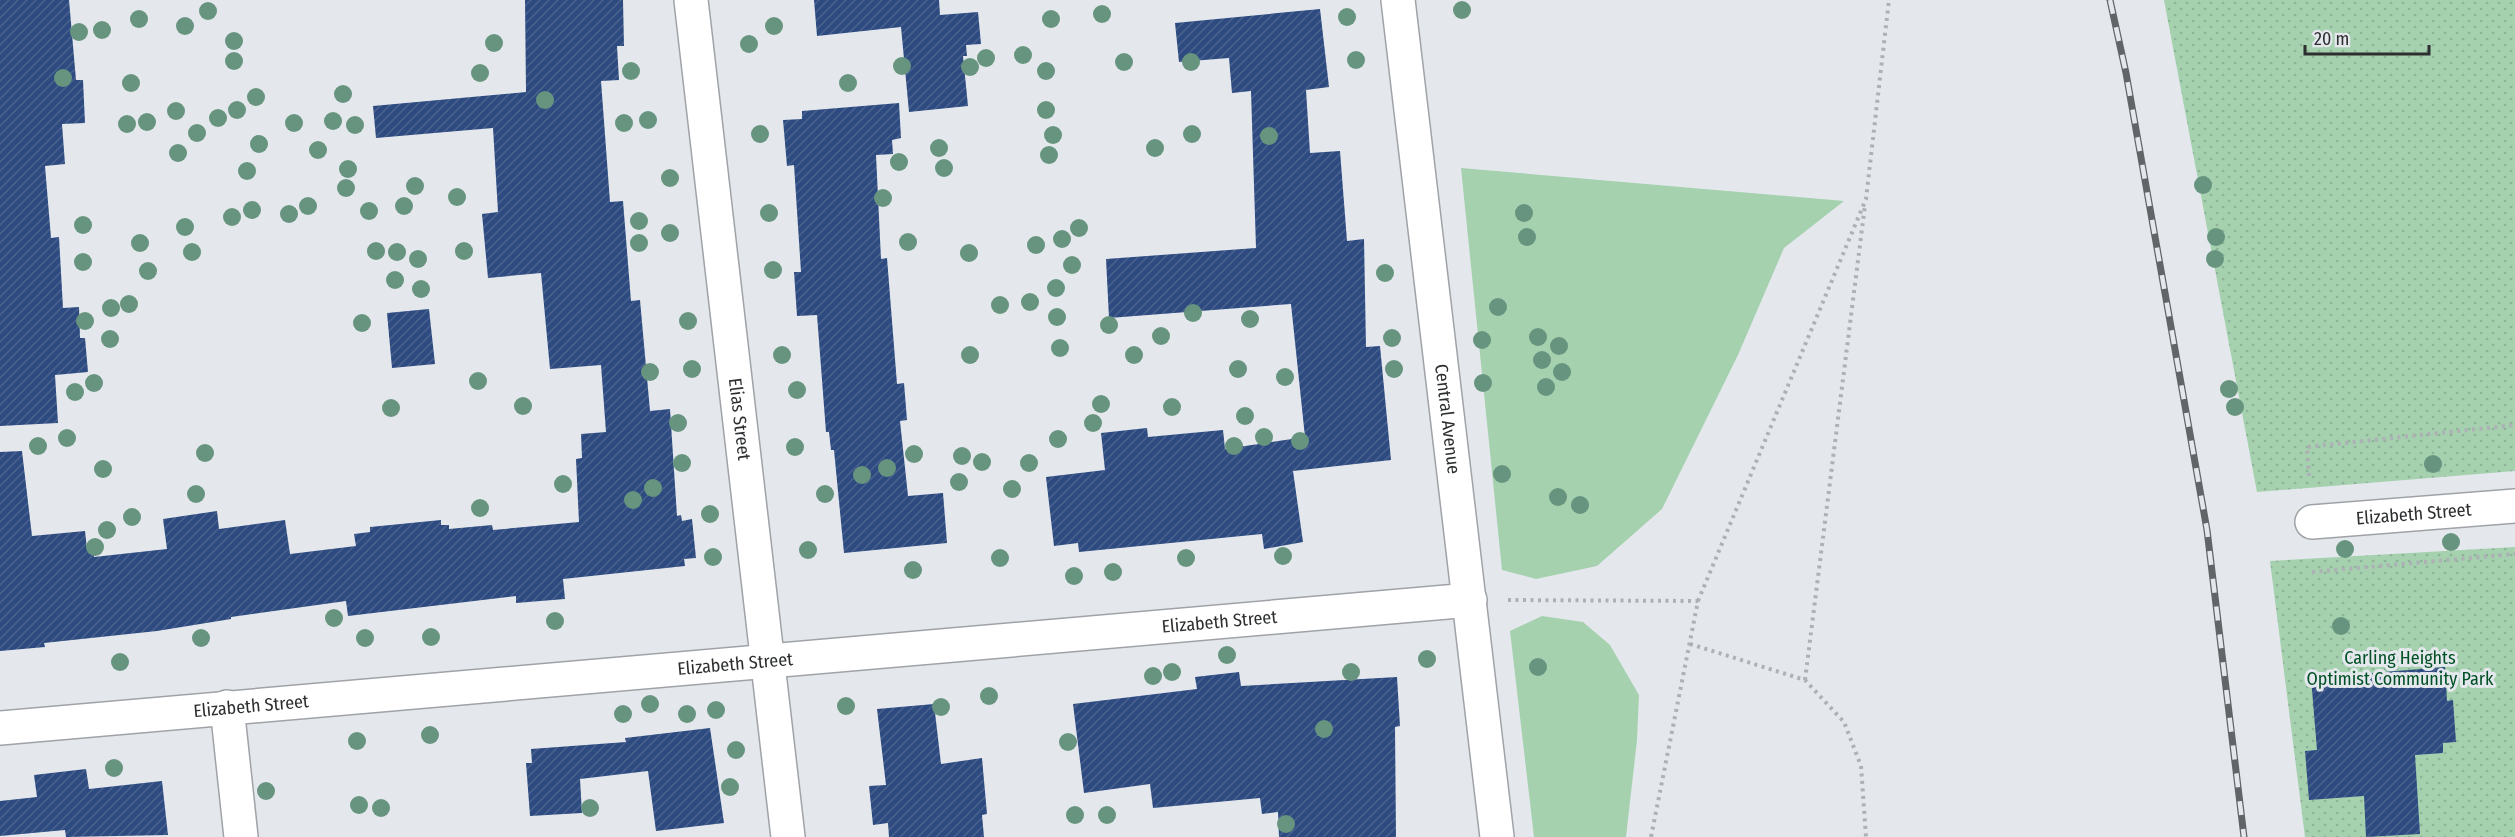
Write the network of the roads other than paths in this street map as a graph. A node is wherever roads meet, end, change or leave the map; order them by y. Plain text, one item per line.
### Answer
1 (691, 0) edge
2 (1398, 0) edge
3 (2515, 506) edge
4 (2312, 522) dead end
5 (1470, 600) junction
6 (767, 660) junction
7 (227, 706) junction
8 (0, 728) edge
9 (241, 837) edge
10 (788, 837) edge
11 (1497, 837) edge

1 - 6 street, Elias Street
2 - 5 street, Central Avenue
3 - 4 street, Elizabeth Street
5 - 6 street, Elizabeth Street
5 - 11 street, Central Avenue
6 - 7 street, Elizabeth Street
6 - 10 street, Elias Street
7 - 8 street, Elizabeth Street
7 - 9 street

